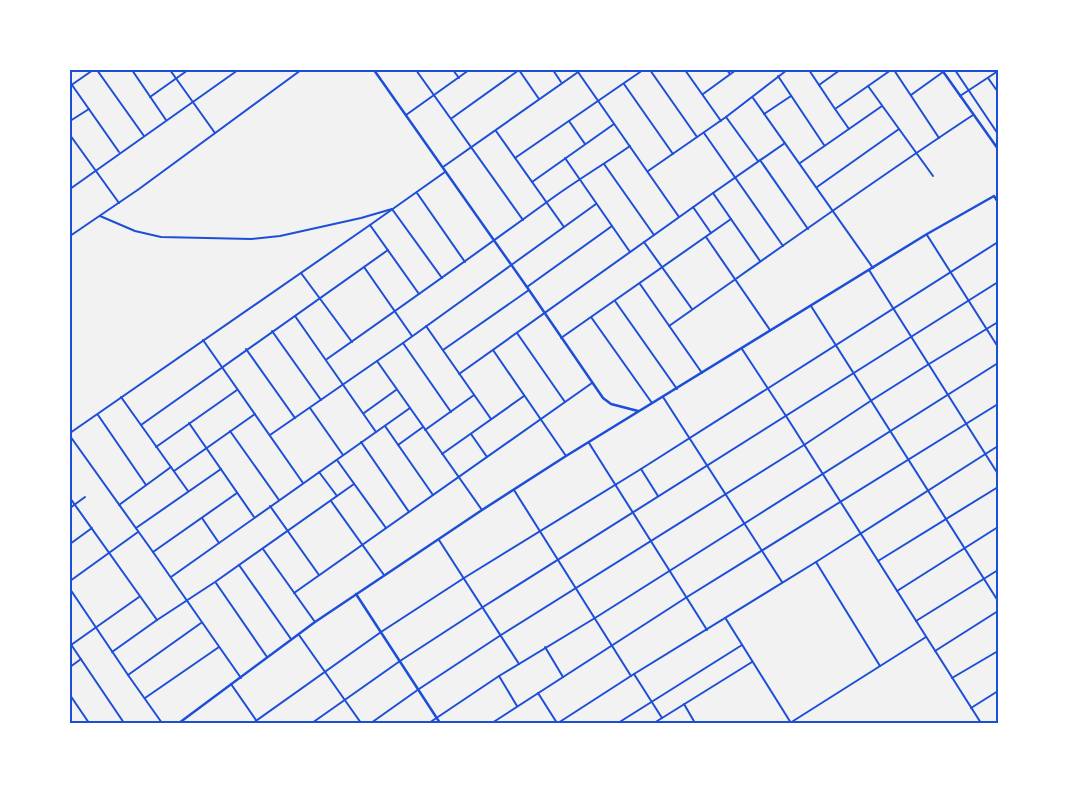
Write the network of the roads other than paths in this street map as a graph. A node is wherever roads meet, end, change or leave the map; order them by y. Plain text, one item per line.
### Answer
1 (93, 70) edge
2 (97, 70) edge
3 (132, 70) edge
4 (170, 70) edge
5 (188, 70) edge
6 (238, 70) edge
7 (294, 70) edge
8 (302, 70) edge
9 (374, 70) edge
10 (416, 70) edge
11 (453, 70) edge
12 (470, 70) edge
13 (519, 70) edge
14 (553, 70) edge
15 (643, 70) edge
16 (650, 70) edge
17 (685, 70) edge
18 (727, 70) edge
19 (736, 70) edge
20 (786, 70) edge
21 (809, 70) edge
22 (840, 70) edge
23 (892, 70) edge
24 (955, 70) edge
25 (579, 71) edge
26 (942, 71) edge
27 (998, 71) edge
28 (297, 74) junction
29 (730, 74) junction
30 (778, 76) junction
31 (176, 78) junction
32 (459, 78) junction
33 (988, 78) junction
34 (562, 83) junction
35 (624, 83) junction
36 (71, 85) edge
37 (819, 85) junction
38 (868, 86) junction
39 (969, 90) junction
40 (998, 92) edge
41 (702, 94) junction
42 (911, 95) junction
43 (434, 96) junction
44 (791, 96) junction
45 (960, 96) junction
46 (150, 97) junction
47 (753, 98) junction
48 (539, 99) junction
49 (193, 101) junction
50 (598, 101) junction
51 (882, 105) junction
52 (89, 108) junction
53 (835, 108) junction
54 (764, 114) junction
55 (406, 115) junction
56 (974, 115) junction
57 (726, 117) junction
58 (451, 119) junction
59 (166, 120) junction
60 (70, 121) edge
61 (569, 121) junction
62 (721, 121) junction
63 (614, 124) junction
64 (849, 129) junction
65 (899, 129) junction
66 (495, 130) junction
67 (704, 132) junction
68 (215, 133) junction
69 (998, 134) edge
70 (70, 135) edge
71 (144, 136) junction
72 (697, 137) junction
73 (939, 138) junction
74 (785, 143) junction
75 (585, 144) junction
76 (630, 146) junction
77 (824, 146) junction
78 (471, 147) junction
79 (998, 149) edge
80 (120, 153) junction
81 (672, 154) junction
82 (917, 154) junction
83 (516, 158) junction
84 (565, 158) junction
85 (759, 160) junction
86 (800, 163) junction
87 (604, 164) junction
88 (443, 167) junction
89 (96, 171) junction
90 (446, 172) junction
91 (648, 172) junction
92 (933, 176) dead end
93 (736, 177) junction
94 (580, 179) junction
95 (532, 182) junction
96 (816, 187) junction
97 (70, 188) edge
98 (416, 193) junction
99 (713, 193) junction
100 (996, 195) edge
101 (546, 202) junction
102 (998, 202) edge
103 (119, 203) junction
104 (596, 204) junction
105 (693, 207) junction
106 (392, 209) junction
107 (833, 211) junction
108 (100, 216) junction
109 (679, 217) junction
110 (732, 219) junction
111 (524, 220) junction
112 (370, 224) junction
113 (612, 226) junction
114 (564, 227) junction
115 (808, 229) junction
116 (711, 233) junction
117 (927, 234) junction
118 (654, 235) junction
119 (70, 236) edge
120 (706, 237) junction
121 (493, 240) junction
122 (644, 242) junction
123 (998, 242) edge
124 (783, 246) junction
125 (388, 250) junction
126 (630, 252) junction
127 (761, 261) junction
128 (465, 262) junction
129 (511, 264) junction
130 (364, 267) junction
131 (662, 268) junction
132 (874, 268) junction
133 (869, 270) junction
134 (951, 272) junction
135 (301, 273) junction
136 (442, 278) junction
137 (735, 279) junction
138 (998, 282) edge
139 (640, 284) junction
140 (528, 289) junction
141 (419, 294) junction
142 (320, 298) junction
143 (615, 300) junction
144 (969, 301) junction
145 (811, 306) junction
146 (893, 309) junction
147 (693, 310) junction
148 (394, 312) junction
149 (544, 313) junction
150 (295, 316) junction
151 (591, 317) junction
152 (998, 322) edge
153 (426, 326) junction
154 (669, 326) junction
155 (987, 330) junction
156 (272, 331) junction
157 (771, 331) junction
158 (517, 333) junction
159 (412, 336) junction
160 (911, 337) junction
161 (561, 338) junction
162 (203, 340) junction
163 (352, 342) junction
164 (403, 343) junction
165 (836, 345) junction
166 (998, 347) edge
167 (742, 349) junction
168 (246, 350) junction
169 (443, 350) junction
170 (493, 350) junction
171 (327, 359) junction
172 (377, 361) junction
173 (998, 363) edge
174 (928, 364) junction
175 (222, 367) junction
176 (702, 373) junction
177 (854, 373) junction
178 (459, 374) junction
179 (592, 383) junction
180 (344, 384) junction
181 (677, 388) junction
182 (767, 388) junction
183 (237, 390) junction
184 (397, 390) junction
185 (948, 394) junction
186 (474, 395) junction
187 (525, 396) junction
188 (121, 397) junction
189 (663, 397) junction
190 (321, 400) junction
191 (872, 400) junction
192 (565, 402) junction
193 (653, 404) junction
194 (998, 404) edge
195 (310, 408) junction
196 (410, 408) junction
197 (639, 411) junction
198 (451, 412) junction
199 (364, 413) junction
200 (97, 414) junction
201 (255, 414) junction
202 (786, 416) junction
203 (295, 418) junction
204 (491, 419) junction
205 (541, 419) junction
206 (189, 423) junction
207 (141, 424) junction
208 (967, 424) junction
209 (385, 426) junction
210 (423, 427) junction
211 (230, 430) junction
212 (425, 430) junction
213 (376, 432) junction
214 (890, 432) junction
215 (471, 434) junction
216 (70, 435) edge
217 (270, 435) junction
218 (690, 438) junction
219 (361, 442) junction
220 (589, 442) junction
221 (398, 445) junction
222 (804, 445) junction
223 (156, 446) junction
224 (998, 446) edge
225 (206, 448) junction
226 (442, 454) junction
227 (986, 454) junction
228 (343, 455) junction
229 (566, 456) junction
230 (487, 457) junction
231 (337, 460) junction
232 (909, 460) junction
233 (707, 466) junction
234 (171, 467) junction
235 (220, 469) junction
236 (641, 469) junction
237 (174, 471) junction
238 (319, 472) junction
239 (822, 474) junction
240 (998, 474) edge
241 (458, 477) junction
242 (304, 483) junction
243 (354, 484) junction
244 (146, 485) junction
245 (615, 485) junction
246 (998, 486) edge
247 (514, 490) junction
248 (188, 491) junction
249 (928, 491) junction
250 (237, 493) junction
251 (433, 495) junction
252 (726, 495) junction
253 (85, 497) dead end
254 (337, 497) junction
255 (658, 497) junction
256 (70, 498) edge
257 (278, 500) junction
258 (331, 501) junction
259 (840, 502) junction
260 (75, 505) junction
261 (119, 505) junction
262 (270, 506) junction
263 (70, 508) edge
264 (482, 510) junction
265 (409, 512) junction
266 (633, 512) junction
267 (254, 517) junction
268 (202, 518) junction
269 (946, 520) junction
270 (744, 523) junction
271 (998, 527) edge
272 (92, 528) junction
273 (135, 528) junction
274 (386, 528) junction
275 (288, 531) junction
276 (540, 531) junction
277 (138, 532) junction
278 (860, 534) junction
279 (438, 539) junction
280 (651, 541) junction
281 (219, 543) junction
282 (70, 544) edge
283 (362, 545) junction
284 (965, 548) junction
285 (263, 549) junction
286 (761, 551) junction
287 (153, 552) junction
288 (110, 553) junction
289 (558, 560) junction
290 (878, 561) junction
291 (816, 562) junction
292 (239, 565) junction
293 (670, 570) junction
294 (998, 570) edge
295 (319, 575) junction
296 (384, 576) junction
297 (171, 577) junction
298 (464, 578) junction
299 (984, 579) junction
300 (70, 581) edge
301 (215, 582) junction
302 (782, 583) junction
303 (576, 589) junction
304 (70, 590) edge
305 (897, 591) junction
306 (294, 593) junction
307 (356, 594) junction
308 (139, 596) junction
309 (687, 597) junction
310 (187, 600) junction
311 (998, 601) edge
312 (483, 608) junction
313 (998, 611) edge
314 (595, 618) junction
315 (725, 619) junction
316 (157, 620) junction
317 (916, 621) junction
318 (202, 622) junction
319 (315, 622) junction
320 (96, 627) junction
321 (707, 630) junction
322 (381, 632) junction
323 (298, 634) junction
324 (501, 635) junction
325 (926, 637) junction
326 (291, 639) junction
327 (71, 644) edge
328 (742, 645) junction
329 (612, 646) junction
330 (219, 647) junction
331 (544, 647) junction
332 (935, 651) junction
333 (998, 651) edge
334 (112, 652) junction
335 (267, 656) junction
336 (81, 659) junction
337 (400, 661) junction
338 (753, 662) junction
339 (519, 664) junction
340 (880, 666) junction
341 (70, 667) edge
342 (325, 672) junction
343 (128, 675) junction
344 (633, 675) junction
345 (499, 676) junction
346 (563, 677) junction
347 (241, 678) junction
348 (952, 678) junction
349 (231, 684) junction
350 (419, 689) junction
351 (998, 691) edge
352 (538, 693) junction
353 (70, 695) edge
354 (145, 698) junction
355 (345, 700) junction
356 (651, 702) junction
357 (684, 704) junction
358 (517, 706) junction
359 (971, 708) junction
360 (437, 718) junction
361 (662, 718) junction
362 (258, 722) edge
363 (90, 723) edge
364 (124, 723) edge
365 (162, 723) edge
366 (179, 723) edge
367 (253, 723) edge
368 (312, 723) edge
369 (361, 723) edge
370 (371, 723) edge
371 (430, 723) edge
372 (440, 723) edge
373 (492, 723) edge
374 (557, 723) edge
375 (618, 723) edge
376 (654, 723) edge
377 (696, 723) edge
378 (791, 723) edge
379 (981, 723) edge

1 - 36 street
2 - 71 street
3 - 46 street
4 - 31 street
5 - 31 street
6 - 49 street
7 - 28 street
8 - 28 street
9 - 55 street
10 - 43 street
11 - 32 street
12 - 32 street
13 - 48 street
13 - 58 street
14 - 34 street
15 - 35 street
16 - 72 street
17 - 41 street
18 - 29 street
19 - 29 street
20 - 30 street
21 - 37 street
22 - 37 street
23 - 38 street
23 - 42 street
24 - 39 street
25 - 34 street
25 - 50 street
26 - 42 street
26 - 45 street
27 - 33 street
28 - 68 street
29 - 41 street
30 - 44 street
30 - 47 street
31 - 46 street
31 - 49 street
32 - 43 street
33 - 39 street
33 - 40 street
34 - 48 street
35 - 50 street
35 - 81 street
36 - 52 street
37 - 53 street
38 - 51 street
38 - 53 street
39 - 45 street
39 - 69 street
41 - 62 street
42 - 73 street
43 - 55 street
43 - 58 street
44 - 54 street
44 - 77 street
45 - 56 street
46 - 59 street
47 - 54 street
47 - 57 street
48 - 66 street
49 - 59 street
49 - 68 street
50 - 61 street
50 - 63 street
51 - 64 street
51 - 65 street
52 - 60 street
52 - 80 street
53 - 64 street
54 - 74 street
55 - 88 street
56 - 73 street
56 - 79 street
57 - 62 street
57 - 85 street
58 - 78 street
59 - 71 street
61 - 75 street
61 - 83 street
62 - 67 street
63 - 75 street
63 - 76 street
64 - 77 street
65 - 82 street
65 - 96 street
66 - 78 street
66 - 83 street
67 - 72 street
67 - 93 street
68 - 103 street
70 - 89 street
71 - 80 street
72 - 81 street
73 - 82 street
74 - 85 street
74 - 86 street
75 - 84 street
76 - 87 street
76 - 91 street
77 - 86 street
78 - 88 street
78 - 111 street
80 - 89 street
81 - 91 street
82 - 92 street
82 - 107 street
83 - 95 street
84 - 94 street
84 - 95 street
85 - 93 street
85 - 115 street
86 - 96 street
87 - 94 street
87 - 118 street
88 - 90 street
89 - 97 street
89 - 103 street
90 - 98 street
90 - 121 street
91 - 109 street
93 - 99 street
93 - 124 street
94 - 101 street
94 - 104 street
95 - 101 street
96 - 107 street
98 - 106 street
98 - 128 street
99 - 105 street
99 - 110 street
100 - 102 street
100 - 117 street
101 - 111 street
101 - 114 street
103 - 108 street
104 - 113 street
104 - 114 street
105 - 109 street
105 - 116 street
106 - 108 street
106 - 112 street
106 - 136 street
107 - 115 street
107 - 132 street
108 - 119 street
109 - 118 street
110 - 116 street
110 - 127 street
111 - 121 street
112 - 125 street
112 - 135 street
113 - 126 street
113 - 140 street
114 - 129 street
115 - 124 street
116 - 120 street
117 - 132 street
117 - 134 street
118 - 122 street
120 - 131 street
120 - 137 street
121 - 128 street
121 - 129 street
122 - 126 street
122 - 131 street
123 - 134 street
124 - 127 street
125 - 130 street
125 - 141 street
126 - 149 street
127 - 137 street
128 - 136 street
129 - 140 street
129 - 153 street
130 - 142 street
130 - 148 street
131 - 139 street
131 - 147 street
132 - 133 street
133 - 145 street
133 - 146 street
134 - 144 street
134 - 146 street
135 - 142 street
135 - 162 street
136 - 141 street
137 - 147 street
137 - 157 street
138 - 144 street
139 - 143 street
139 - 154 street
140 - 149 street
140 - 169 street
141 - 148 street
142 - 150 street
142 - 163 street
143 - 151 street
143 - 181 street
144 - 155 street
144 - 160 street
145 - 157 street
145 - 165 street
146 - 160 street
146 - 165 street
147 - 154 street
148 - 159 street
148 - 163 street
149 - 158 street
149 - 161 street
150 - 156 street
150 - 171 street
151 - 161 street
151 - 193 street
152 - 155 street
153 - 159 street
153 - 169 street
154 - 176 street
155 - 166 street
155 - 174 street
156 - 168 street
156 - 190 street
157 - 167 street
158 - 170 street
158 - 192 street
159 - 164 street
160 - 174 street
160 - 177 street
161 - 179 street
162 - 175 street
162 - 188 street
163 - 171 street
164 - 172 street
164 - 198 street
165 - 177 street
165 - 182 street
167 - 176 street
167 - 182 street
168 - 175 street
168 - 203 street
169 - 178 street
170 - 178 street
170 - 187 street
171 - 180 street
172 - 180 street
172 - 184 street
173 - 185 street
174 - 185 street
174 - 191 street
175 - 183 street
175 - 207 street
176 - 181 street
177 - 191 street
177 - 202 street
178 - 186 street
179 - 192 street
179 - 197 street
180 - 190 street
180 - 199 street
181 - 189 street
182 - 202 street
182 - 218 street
183 - 201 street
183 - 206 street
184 - 196 street
184 - 199 street
185 - 208 street
185 - 214 street
186 - 198 street
186 - 204 street
187 - 204 street
187 - 205 street
188 - 200 street
188 - 207 street
189 - 193 street
189 - 218 street
190 - 195 street
191 - 214 street
191 - 222 street
192 - 205 street
193 - 197 street
194 - 208 street
195 - 203 street
195 - 228 street
196 - 209 street
196 - 210 street
197 - 220 street
198 - 212 street
199 - 213 street
200 - 216 street
200 - 244 street
201 - 211 street
201 - 217 street
202 - 222 street
202 - 233 street
203 - 217 street
204 - 215 street
205 - 229 street
205 - 230 street
206 - 223 street
206 - 225 street
207 - 223 street
208 - 227 street
208 - 232 street
209 - 213 street
209 - 221 street
210 - 212 street
210 - 221 street
211 - 225 street
211 - 257 street
212 - 226 street
213 - 219 street
214 - 232 street
214 - 239 street
215 - 226 street
215 - 230 street
216 - 261 street
217 - 242 street
218 - 233 street
218 - 236 street
219 - 228 street
219 - 265 street
220 - 229 street
220 - 245 street
221 - 251 street
222 - 239 street
222 - 252 street
223 - 234 street
224 - 227 street
225 - 235 street
225 - 237 street
226 - 241 street
227 - 240 street
227 - 249 street
228 - 231 street
229 - 247 street
230 - 241 street
231 - 238 street
231 - 243 street
232 - 249 street
232 - 259 street
233 - 252 street
233 - 255 street
234 - 237 street
234 - 244 street
235 - 248 street
235 - 250 street
236 - 245 street
236 - 255 street
237 - 248 street
238 - 242 street
238 - 254 street
239 - 259 street
239 - 270 street
241 - 251 street
241 - 264 street
242 - 257 street
243 - 254 street
243 - 274 street
244 - 261 street
245 - 266 street
245 - 276 street
246 - 269 street
247 - 264 street
247 - 276 street
248 - 273 street
249 - 269 street
249 - 278 street
250 - 267 street
250 - 268 street
251 - 265 street
252 - 270 street
252 - 280 street
253 - 260 street
254 - 258 street
255 - 266 street
256 - 260 street
257 - 262 street
258 - 275 street
258 - 283 street
259 - 278 street
259 - 286 street
260 - 263 street
260 - 272 street
261 - 273 street
262 - 267 street
262 - 275 street
264 - 279 street
265 - 274 street
266 - 280 street
266 - 289 street
267 - 281 street
268 - 281 street
268 - 287 street
269 - 284 street
269 - 290 street
270 - 286 street
270 - 293 street
271 - 284 street
272 - 282 street
272 - 288 street
273 - 277 street
274 - 283 street
275 - 285 street
275 - 295 street
276 - 289 street
276 - 298 street
277 - 287 street
277 - 288 street
278 - 290 street
278 - 291 street
279 - 296 street
279 - 298 street
280 - 293 street
280 - 303 street
281 - 297 street
283 - 295 street
283 - 296 street
284 - 299 street
284 - 305 street
285 - 292 street
285 - 306 street
286 - 302 street
286 - 309 street
287 - 297 street
288 - 300 street
288 - 308 street
289 - 303 street
289 - 312 street
290 - 305 street
291 - 302 street
291 - 340 street
292 - 301 street
292 - 326 street
293 - 309 street
293 - 314 street
294 - 299 street
295 - 306 street
296 - 307 street
297 - 310 street
298 - 312 street
298 - 322 street
299 - 311 street
299 - 317 street
301 - 310 street
301 - 335 street
302 - 315 street
303 - 314 street
303 - 324 street
304 - 320 street
305 - 317 street
306 - 319 street
307 - 319 street
307 - 322 street
308 - 316 street
308 - 320 street
309 - 321 street
309 - 329 street
310 - 316 street
310 - 318 street
312 - 324 street
312 - 337 street
313 - 332 street
314 - 329 street
314 - 331 street
315 - 321 street
315 - 328 street
316 - 334 street
317 - 325 street
318 - 330 street
318 - 343 street
319 - 323 street
320 - 327 street
320 - 334 street
321 - 344 street
322 - 337 street
322 - 342 street
323 - 326 street
323 - 342 street
324 - 339 street
324 - 350 street
325 - 332 street
325 - 340 street
326 - 335 street
327 - 336 street
328 - 338 street
328 - 356 street
329 - 344 street
329 - 346 street
330 - 347 street
330 - 354 street
331 - 339 street
331 - 346 street
332 - 348 street
333 - 348 street
334 - 343 street
335 - 347 street
336 - 341 street
336 - 364 street
337 - 350 street
337 - 355 street
338 - 357 street
338 - 378 street
339 - 345 street
340 - 378 street
342 - 355 street
342 - 362 street
343 - 354 street
344 - 356 street
344 - 374 street
345 - 358 street
345 - 360 street
346 - 352 street
347 - 349 street
348 - 359 street
349 - 362 street
349 - 366 street
350 - 360 street
350 - 370 street
351 - 359 street
352 - 358 street
352 - 374 street
353 - 363 street
354 - 365 street
355 - 368 street
355 - 369 street
356 - 361 street
356 - 375 street
357 - 361 street
357 - 377 street
358 - 373 street
359 - 379 street
360 - 371 street
360 - 372 street
361 - 376 street
362 - 367 street

